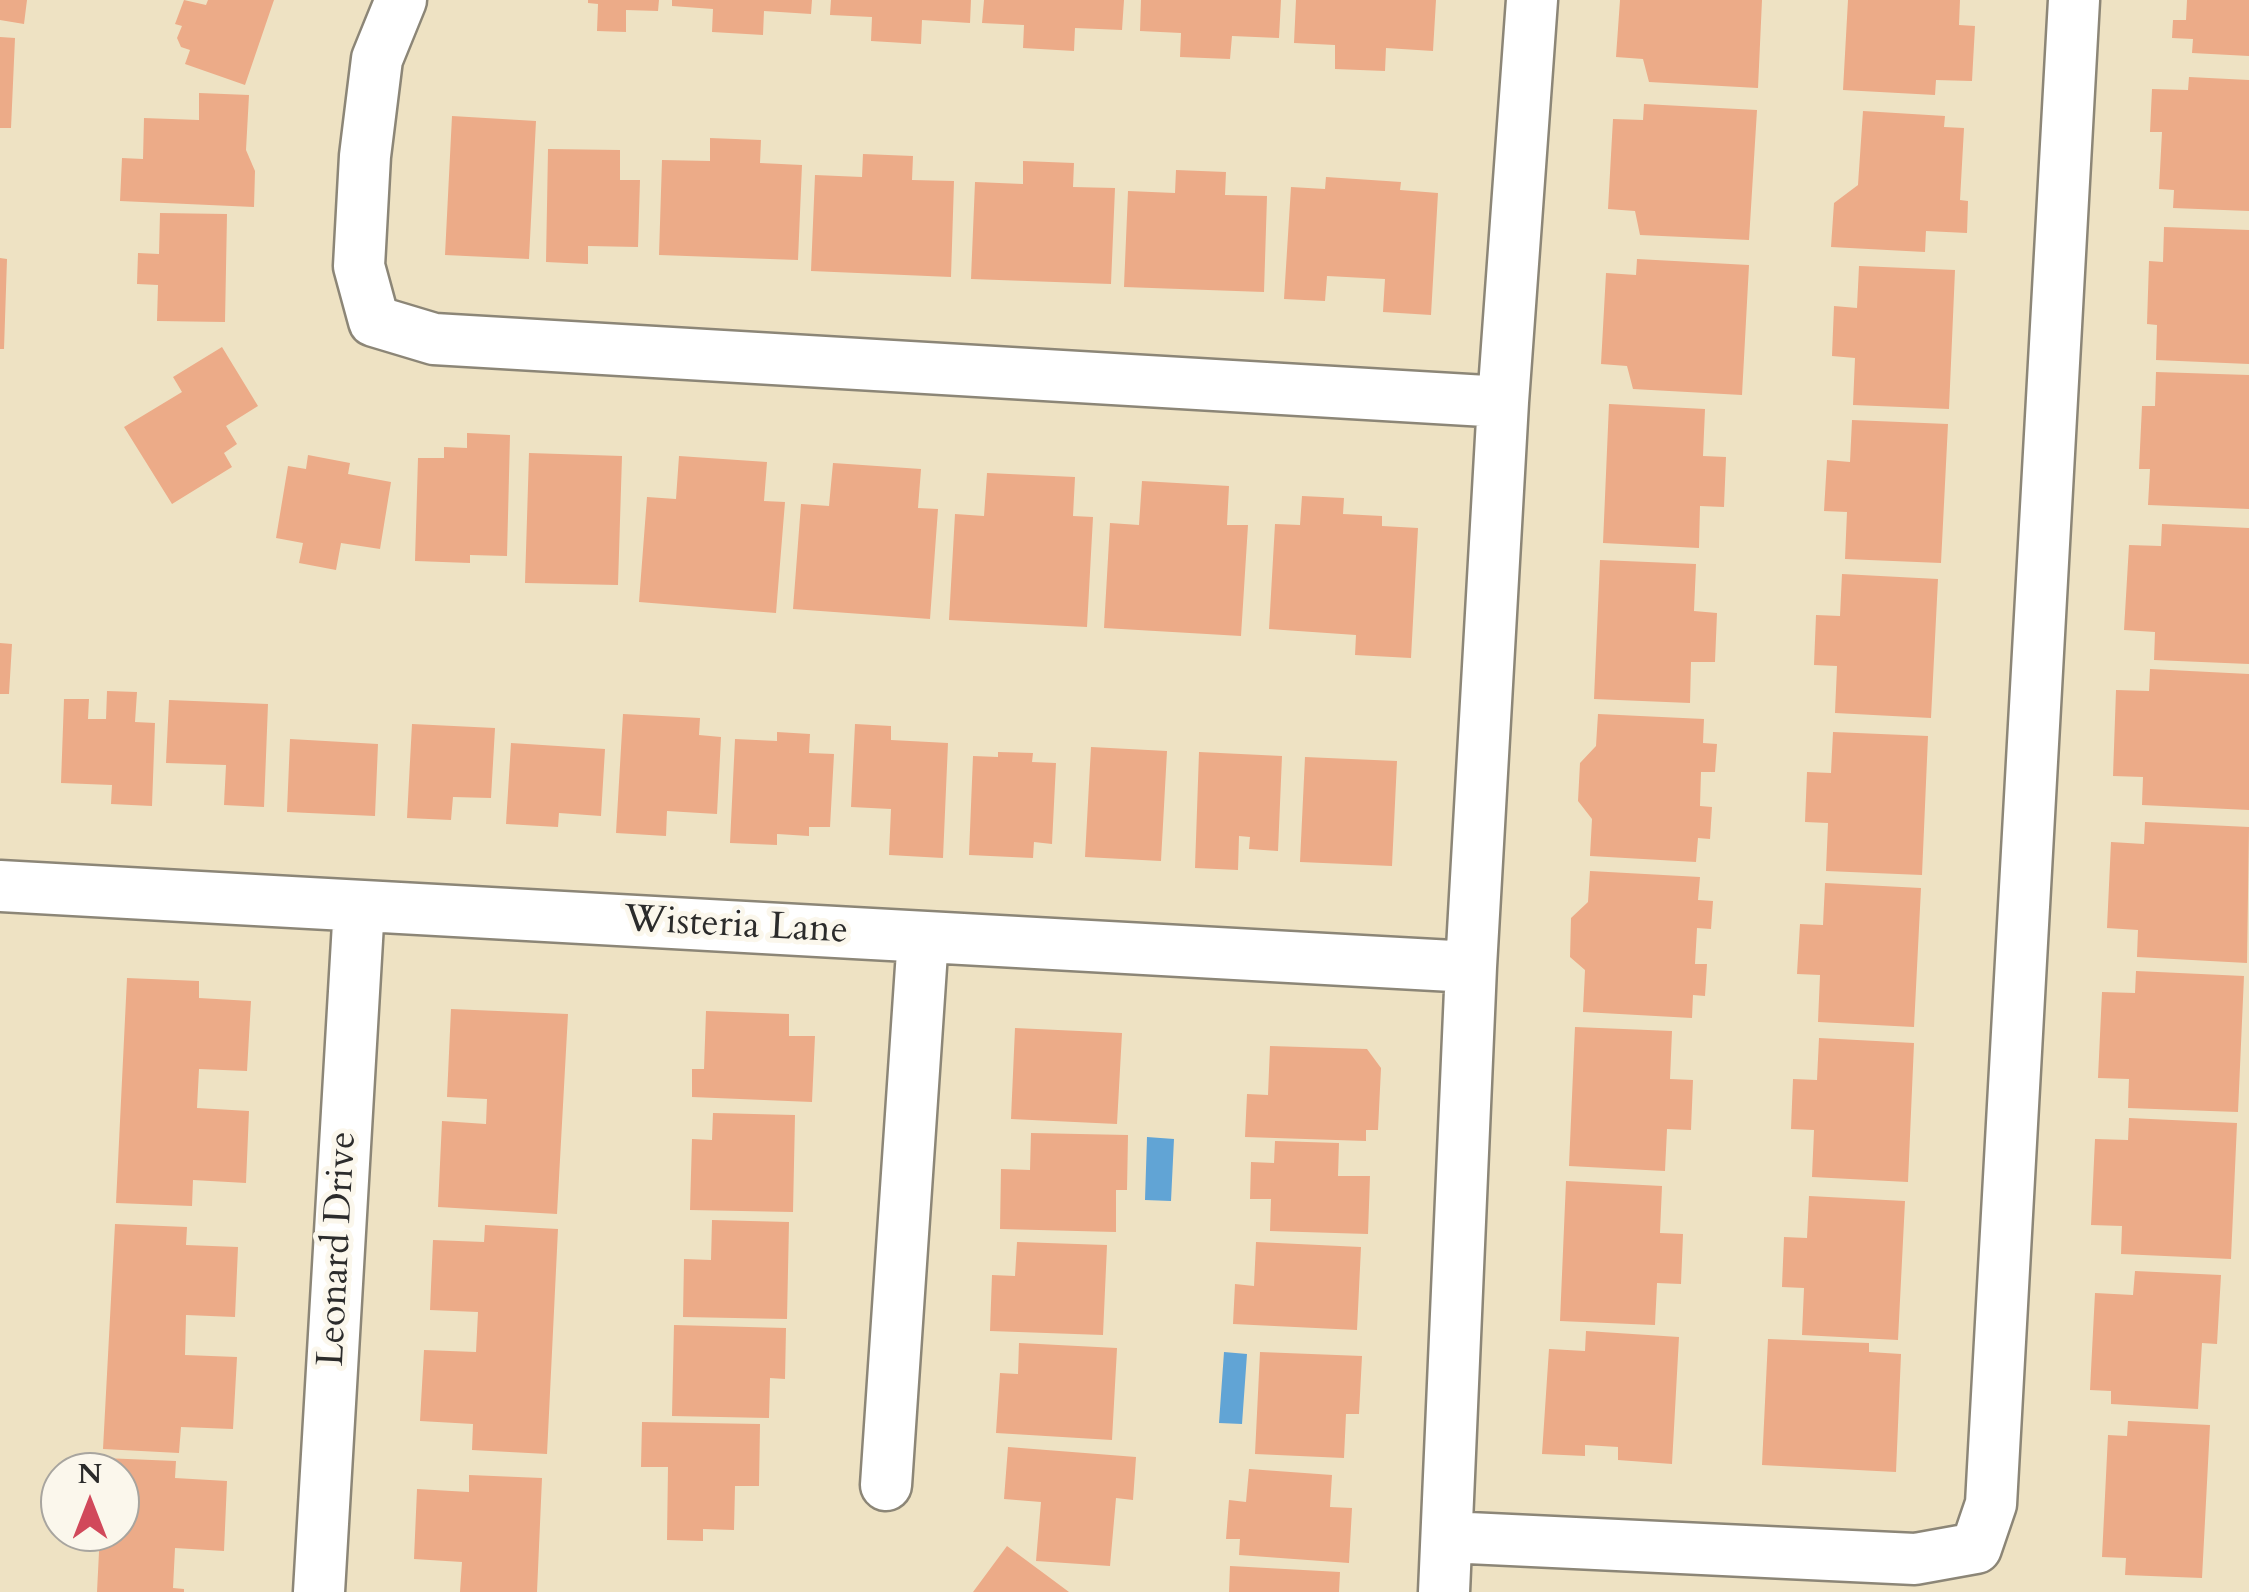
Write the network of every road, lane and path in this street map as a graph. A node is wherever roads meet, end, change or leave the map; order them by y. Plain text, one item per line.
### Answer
1 (401, 0) edge
2 (1532, 0) edge
3 (2074, 0) edge
4 (1503, 402) junction
5 (0, 886) edge
6 (359, 906) junction
7 (923, 937) junction
8 (1471, 967) junction
9 (886, 1485) dead end
10 (1447, 1537) junction
11 (319, 1592) edge
12 (1444, 1592) edge

1 - 4 street
2 - 4 street
3 - 10 street
4 - 8 street
5 - 6 street, Wisteria Lane
6 - 7 street, Wisteria Lane
6 - 11 street, Leonard Drive
7 - 8 street, Wisteria Lane
7 - 9 street
8 - 10 street
10 - 12 street

